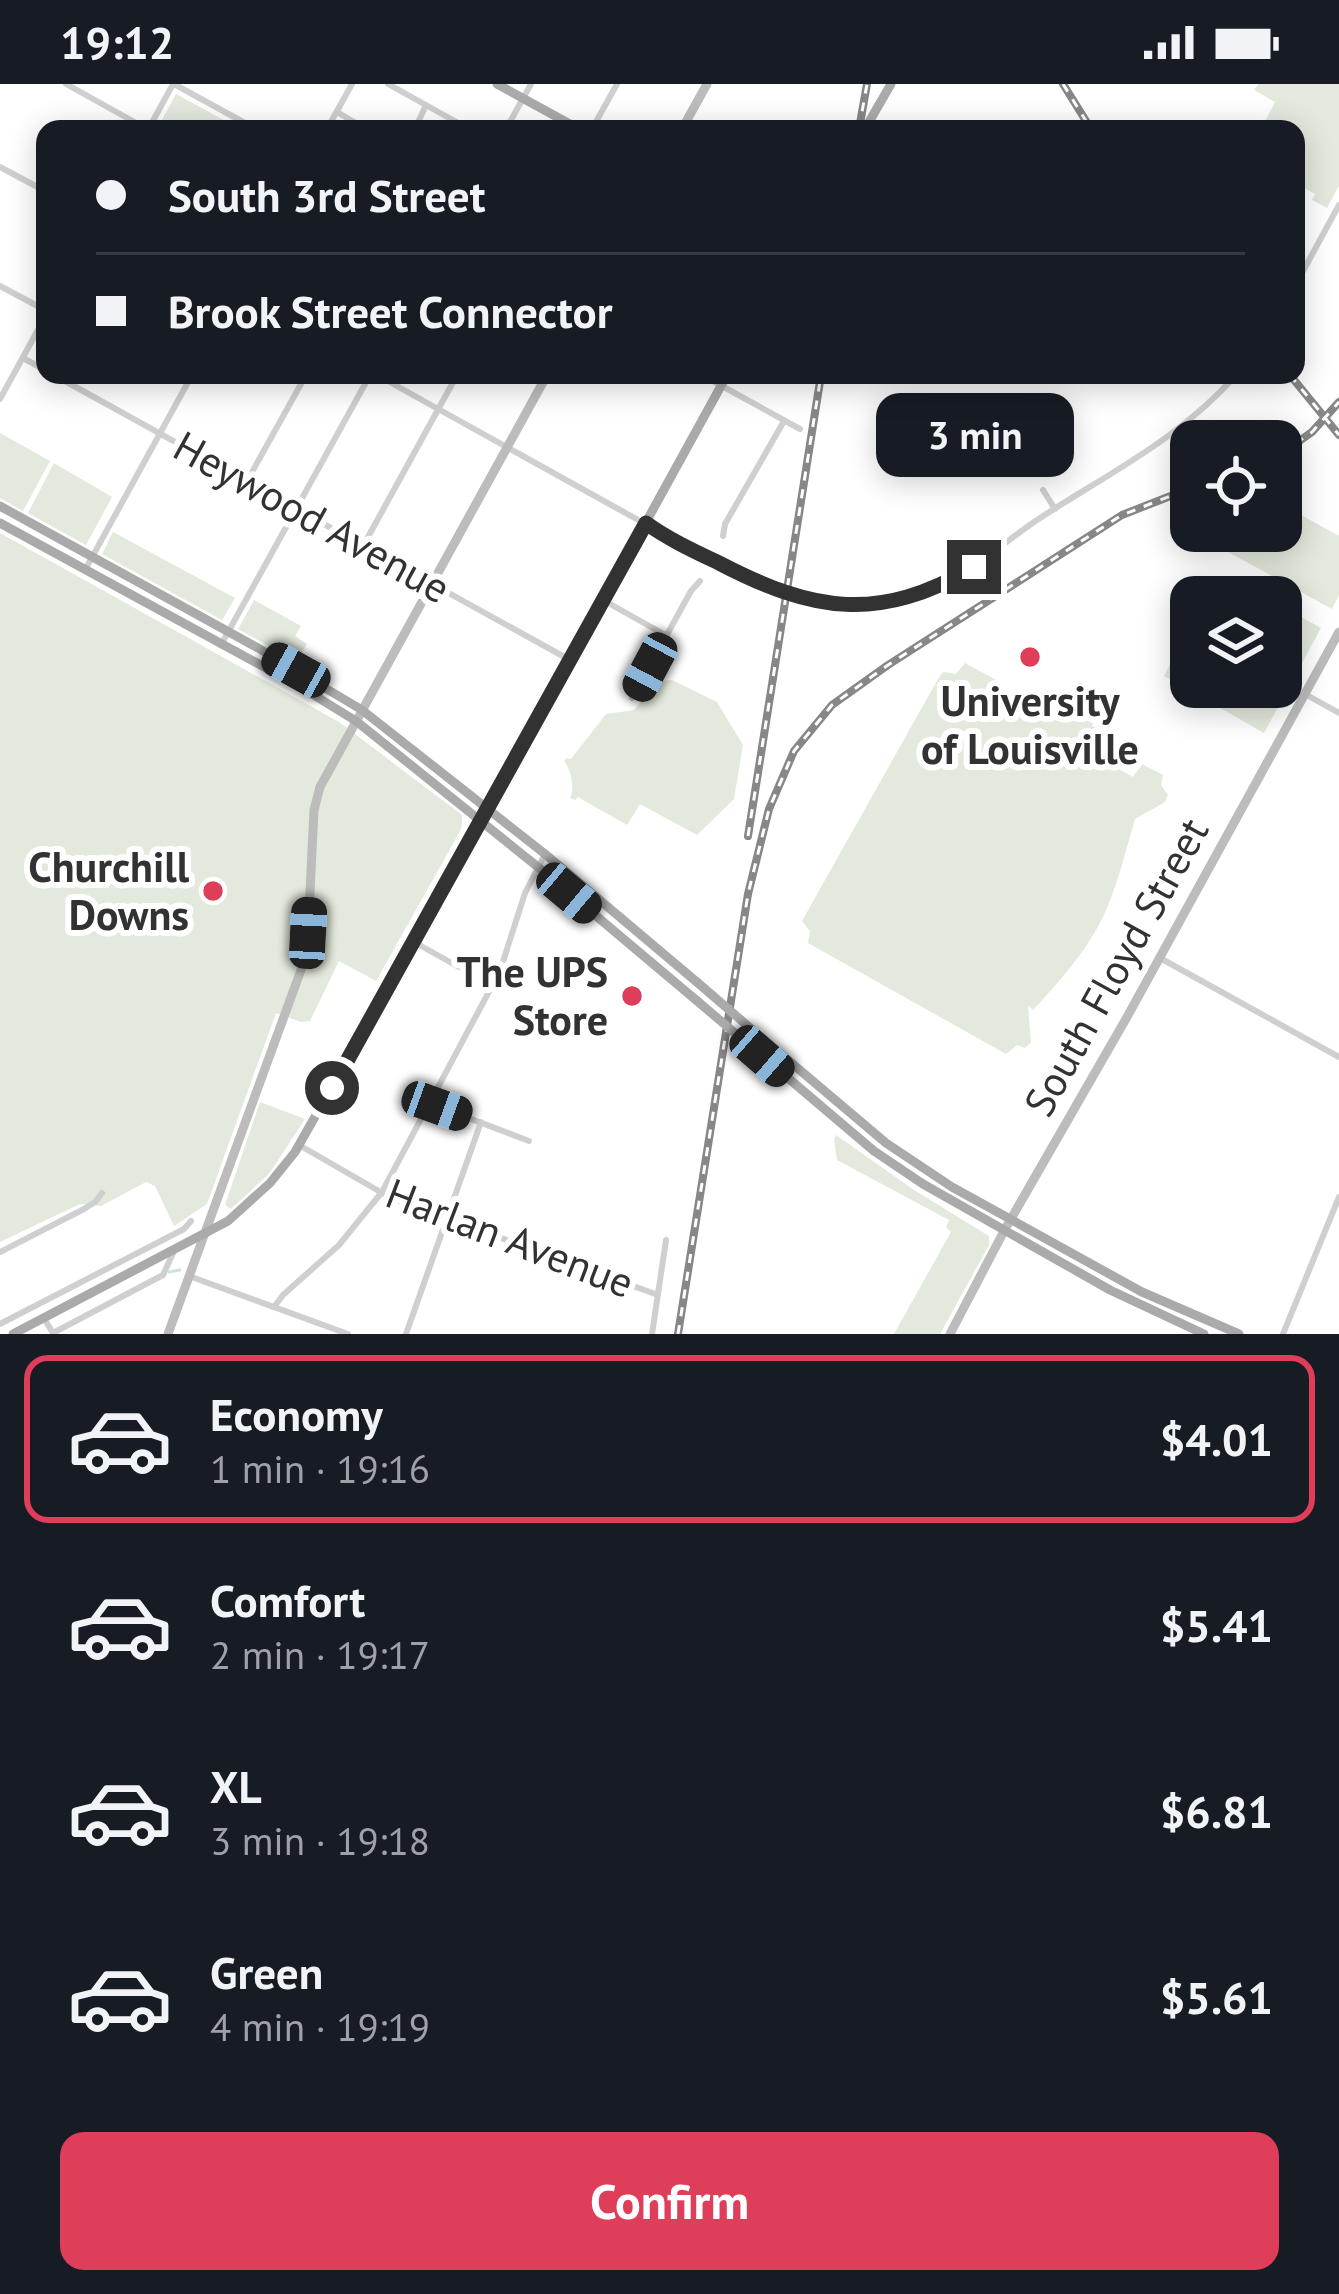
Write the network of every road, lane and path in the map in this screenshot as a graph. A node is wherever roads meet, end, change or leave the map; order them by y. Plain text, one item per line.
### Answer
1 (66, 84) edge
2 (174, 84) edge
3 (352, 84) edge
4 (388, 84) edge
5 (497, 84) edge
6 (531, 84) edge
7 (617, 84) edge
8 (707, 84) edge
9 (891, 84) edge
10 (523, 98) junction
11 (427, 105) junction
12 (337, 112) junction
13 (132, 120) edge
14 (153, 120) edge
15 (240, 120) edge
16 (332, 120) edge
17 (351, 120) edge
18 (420, 120) edge
19 (454, 120) edge
20 (511, 120) edge
21 (563, 120) edge
22 (597, 120) edge
23 (687, 120) edge
24 (870, 120) edge
25 (0, 167) edge
26 (36, 186) edge
27 (1339, 205) edge
28 (1305, 267) edge
29 (0, 286) edge
30 (36, 308) edge
31 (36, 331) edge
32 (22, 358) junction
33 (36, 365) edge
34 (70, 384) edge
35 (187, 384) edge
36 (301, 384) edge
37 (369, 384) edge
38 (392, 384) edge
39 (452, 384) edge
40 (542, 384) edge
41 (722, 384) edge
42 (730, 384) edge
43 (1227, 384) edge
44 (0, 399) edge
45 (439, 408) junction
46 (784, 421) junction
47 (800, 429) dead end
48 (160, 433) junction
49 (508, 447) junction
50 (247, 481) junction
51 (1043, 490) dead end
52 (0, 506) edge
53 (297, 508) junction
54 (1055, 509) junction
55 (0, 523) edge
56 (646, 523) junction
57 (723, 536) dead end
58 (370, 549) junction
59 (92, 557) junction
60 (85, 570) junction
61 (700, 581) dead end
62 (434, 585) junction
63 (603, 600) junction
64 (228, 632) junction
65 (1339, 632) edge
66 (667, 636) junction
67 (221, 645) junction
68 (570, 660) junction
69 (1305, 694) junction
70 (632, 698) dead end
71 (362, 710) junction
72 (1339, 713) edge
73 (356, 721) junction
74 (488, 808) junction
75 (482, 821) junction
76 (545, 854) junction
77 (538, 867) junction
78 (414, 942) junction
79 (1160, 958) junction
80 (493, 986) junction
81 (1339, 1057) edge
82 (429, 1103) junction
83 (482, 1123) junction
84 (529, 1141) dead end
85 (299, 1145) junction
86 (103, 1192) dead end
87 (382, 1192) junction
88 (1339, 1197) edge
89 (448, 1219) junction
90 (1011, 1220) junction
91 (191, 1221) dead end
92 (1004, 1231) junction
93 (205, 1234) junction
94 (666, 1240) dead end
95 (174, 1251) junction
96 (0, 1252) edge
97 (189, 1276) junction
98 (658, 1295) junction
99 (274, 1307) junction
100 (43, 1317) junction
101 (0, 1324) edge
102 (343, 1333) edge
103 (13, 1334) edge
104 (169, 1334) edge
105 (406, 1334) edge
106 (652, 1334) edge
107 (950, 1334) edge
108 (1204, 1334) edge
109 (1239, 1334) edge
110 (1283, 1334) edge

1 - 13 street
2 - 14 street
2 - 15 street
3 - 12 street
4 - 11 street
5 - 10 main road
6 - 10 street
7 - 22 street
8 - 23 main road
9 - 24 main road
10 - 20 street
10 - 21 main road
11 - 18 street
11 - 19 street
12 - 16 street
12 - 17 street
25 - 26 street
27 - 28 street
29 - 30 street
31 - 32 street
32 - 33 street
32 - 44 street
34 - 48 street, Heywood Avenue
35 - 48 street
36 - 50 street
37 - 53 street
38 - 45 street
39 - 45 street
40 - 49 main road
41 - 56 main road
42 - 46 street
43 - 54 street
45 - 49 street
45 - 58 street
46 - 47 street
46 - 57 street
48 - 50 street, Heywood Avenue
48 - 59 street
49 - 56 street
49 - 62 main road
50 - 53 street, Heywood Avenue
51 - 54 street
52 - 59 main road
53 - 58 street, Heywood Avenue
53 - 64 street
54 - 56 street, bridge
55 - 60 main road
56 - 63 main road
58 - 62 street, Heywood Avenue
59 - 60 street
59 - 64 main road
60 - 67 main road
61 - 66 street
62 - 68 street, Heywood Avenue
62 - 71 main road
63 - 66 street
63 - 68 main road
64 - 67 street
64 - 71 main road
65 - 69 main road, South Floyd Street
66 - 70 street
67 - 73 main road
68 - 74 main road
69 - 72 street
69 - 79 main road, South Floyd Street
71 - 73 main road
71 - 74 main road
73 - 75 main road
73 - 93 main road
74 - 75 main road
74 - 76 main road
75 - 77 main road
75 - 78 main road
76 - 77 street
76 - 90 main road, bridge
77 - 80 street
77 - 92 main road, bridge
78 - 80 street
78 - 85 main road
79 - 81 street
79 - 90 main road, South Floyd Street
80 - 82 street
82 - 83 street
82 - 87 street
83 - 84 street
83 - 89 street
85 - 87 street, Harlan Avenue
85 - 93 main road
86 - 96 street
87 - 89 street, Harlan Avenue
87 - 99 street
88 - 110 street
89 - 98 street, Harlan Avenue
89 - 105 street
90 - 92 main road, South Floyd Street
90 - 109 main road
91 - 101 street
92 - 107 main road, South Floyd Street
92 - 108 main road
93 - 95 main road
93 - 97 main road
94 - 98 street
95 - 100 main road
95 - 100 street
97 - 99 street
97 - 104 main road
98 - 106 street
99 - 102 street
100 - 103 main road

